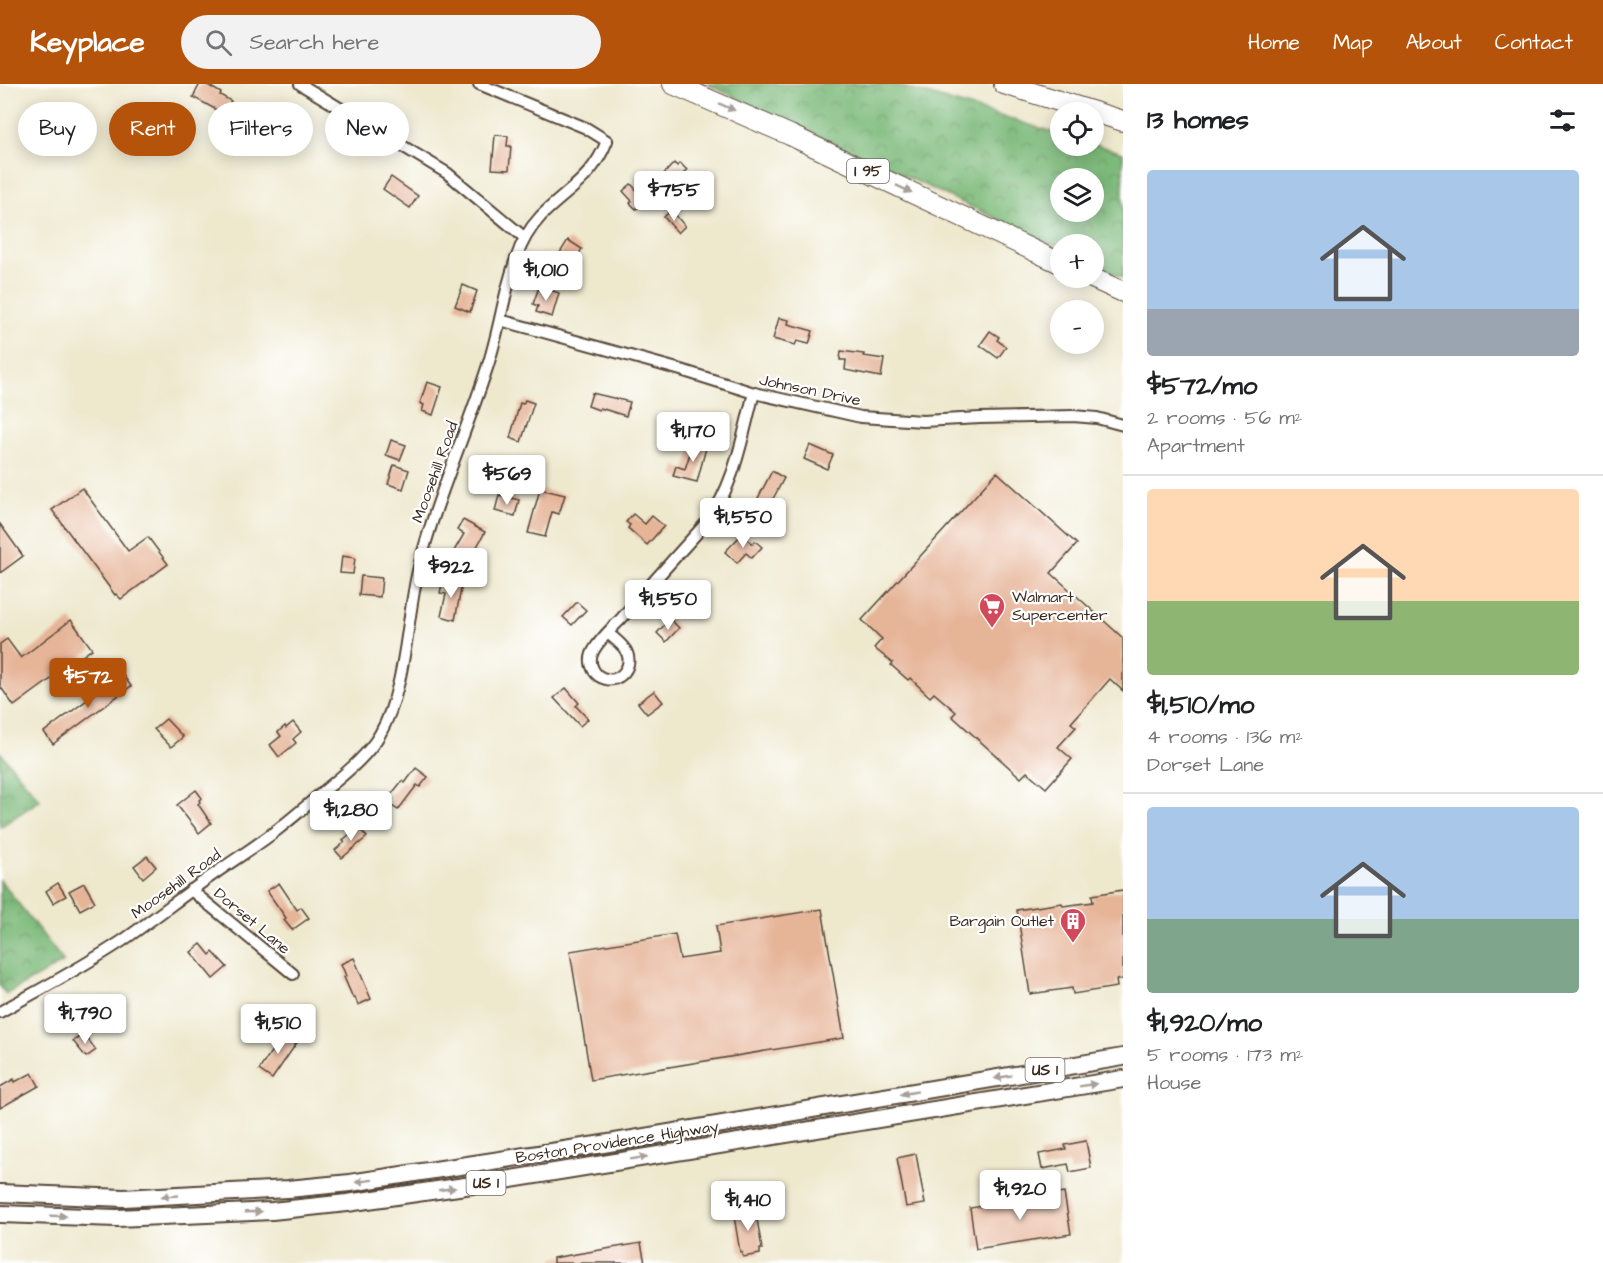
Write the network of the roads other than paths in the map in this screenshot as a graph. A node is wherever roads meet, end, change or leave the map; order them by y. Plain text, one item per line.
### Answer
1 (300, 84) edge
2 (479, 84) edge
3 (673, 84) edge
4 (1005, 84) edge
5 (1123, 121) edge
6 (525, 238) junction
7 (1050, 258) edge
8 (1104, 283) edge
9 (1123, 292) edge
10 (501, 320) junction
11 (754, 393) junction
12 (1123, 425) edge
13 (608, 633) dead end
14 (191, 890) junction
15 (293, 975) dead end
16 (0, 1012) edge
17 (1123, 1057) edge
18 (1123, 1079) edge
19 (0, 1193) edge
20 (0, 1214) edge

1 - 6 street
2 - 6 street, Moosehill Road
3 -> 7 highway, I 95
4 - 5 highway
6 - 10 street, Moosehill Road
8 - 9 highway
10 - 11 street, Johnson Drive
10 - 14 street, Moosehill Road
11 - 12 street, Johnson Drive
11 - 13 street
14 - 15 street, Dorset Lane
14 - 16 street, Moosehill Road
17 -> 19 main road, Boston Providence Highway / US 1
20 -> 18 main road, Boston Providence Highway / US 1

